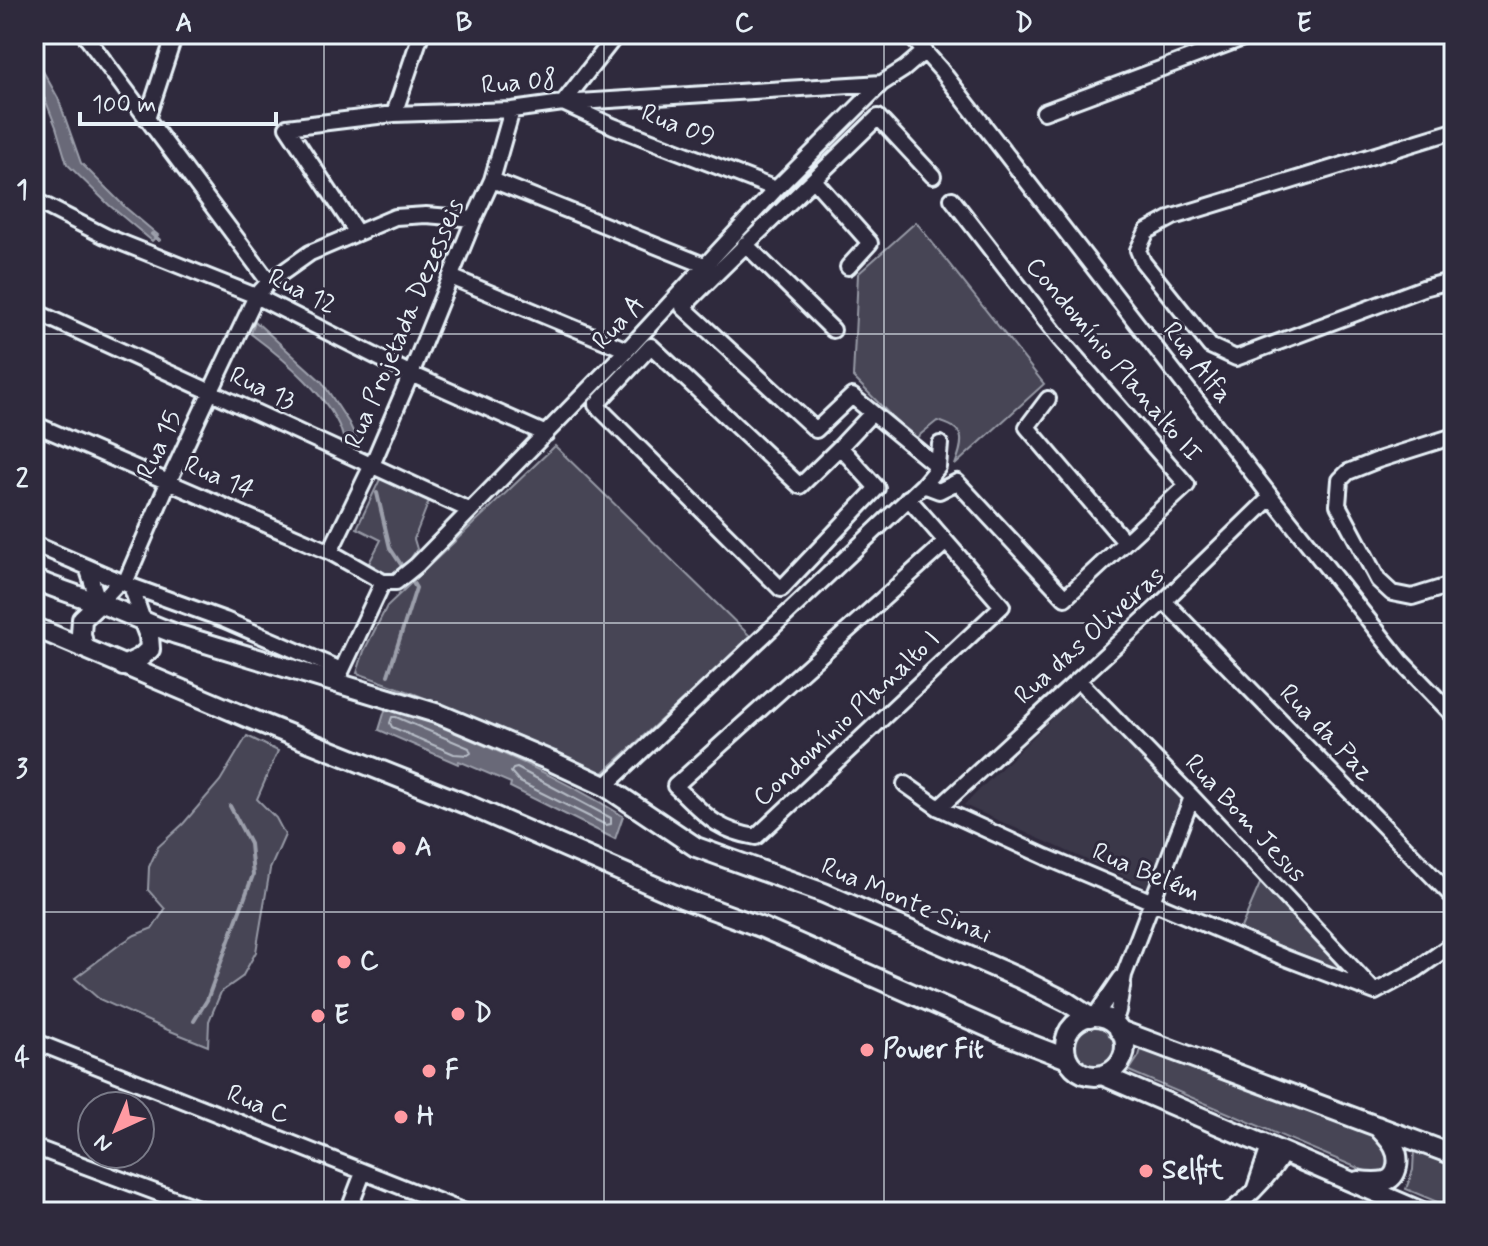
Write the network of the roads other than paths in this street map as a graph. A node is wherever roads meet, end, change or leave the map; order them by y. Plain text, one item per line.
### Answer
1 (84, 34) edge
2 (175, 34) edge
3 (421, 34) edge
4 (617, 34) edge
5 (909, 34) edge
6 (1254, 34) edge
7 (925, 51) junction
8 (882, 83) junction
9 (563, 103) junction
10 (512, 110) junction
11 (1044, 112) dead end
12 (394, 114) junction
13 (147, 119) junction
14 (1454, 131) edge
15 (933, 176) dead end
16 (492, 180) junction
17 (814, 180) junction
18 (776, 189) junction
19 (952, 199) dead end
20 (34, 200) edge
21 (474, 219) junction
22 (357, 233) junction
23 (745, 244) junction
24 (704, 265) junction
25 (848, 267) dead end
26 (451, 277) junction
27 (1454, 280) edge
28 (269, 282) junction
29 (256, 296) junction
30 (34, 311) edge
31 (833, 330) dead end
32 (627, 350) junction
33 (411, 374) junction
34 (211, 391) junction
35 (1048, 399) dead end
36 (872, 413) junction
37 (34, 424) edge
38 (546, 434) junction
39 (1454, 436) edge
40 (940, 444) dead end
41 (840, 447) junction
42 (372, 465) junction
43 (938, 467) junction
44 (168, 483) junction
45 (923, 485) junction
46 (1271, 497) junction
47 (908, 498) junction
48 (469, 510) junction
49 (946, 542) junction
50 (1125, 542) junction
51 (34, 544) edge
52 (330, 552) junction
53 (87, 567) junction
54 (34, 579) edge
55 (389, 582) junction
56 (125, 583) junction
57 (1454, 584) edge
58 (1164, 601) junction
59 (99, 603) junction
60 (144, 623) junction
61 (34, 627) edge
62 (84, 648) junction
63 (123, 666) junction
64 (339, 676) junction
65 (1078, 680) junction
66 (1454, 716) edge
67 (905, 784) dead end
68 (605, 786) junction
69 (1192, 797) junction
70 (939, 808) junction
71 (1454, 898) edge
72 (1152, 901) junction
73 (1454, 943) edge
74 (1124, 975) junction
75 (1375, 992) junction
76 (1092, 1016) junction
77 (1117, 1026) junction
78 (34, 1041) edge
79 (1068, 1059) junction
80 (1102, 1075) junction
81 (1376, 1125) junction
82 (34, 1147) edge
83 (1276, 1150) junction
84 (1454, 1155) edge
85 (363, 1173) junction
86 (1347, 1180) junction
87 (209, 1212) edge
88 (348, 1212) edge
89 (465, 1212) edge
90 (1229, 1212) edge
91 (1422, 1212) edge

1 - 13 street
2 - 13 street
3 - 12 street
4 - 9 street
5 - 7 street, Rua Alfa
6 - 11 street
7 - 8 street, Rua A
7 - 46 street, Rua Alfa
8 - 9 street, Rua 08
8 - 18 street, Rua A
9 - 10 street, Rua 08
9 - 18 street, Rua 09
10 - 12 street, Rua 08
10 - 16 street, Rua Projetada Dezesseis
12 - 22 street, Rua 08
13 - 28 street
14 - 27 street
15 - 17 street
16 - 21 street, Rua Projetada Dezesseis
16 - 24 street
17 - 23 street
17 - 25 street
18 - 24 street, Rua A
19 - 50 street, Condomínio Planalto II
20 - 29 street, Rua 12
21 - 22 street
21 - 26 street, Rua Projetada Dezesseis
22 - 28 street
23 - 31 street
23 - 36 street
24 - 32 street, Rua A
26 - 32 street
26 - 33 street, Rua Projetada Dezesseis
28 - 29 street
29 - 33 street, Rua 12
29 - 34 street, Rua 15
30 - 34 street, Rua 13
32 - 38 street, Rua A
33 - 38 street, Rua 12
33 - 42 street, Rua Projetada Dezesseis
34 - 42 street, Rua 13
34 - 44 street, Rua 15
35 - 50 street
36 - 41 street
36 - 43 street
37 - 44 street, Rua 14
38 - 48 street, Rua A
39 - 57 street
40 - 43 street
41 - 41 street
42 - 48 street, Rua 13
42 - 52 street, Rua Projetada Dezesseis
43 - 45 street
44 - 52 street, Rua 14
44 - 56 street, Rua 15
45 - 47 street
45 - 50 street, Condomínio Planalto II
46 - 58 street, Rua das Oliveiras
46 - 66 street, Rua Alfa
47 - 49 street, Condomínio Planalto I
47 - 68 street
48 - 55 street, Rua A
49 - 49 street, Condomínio Planalto I
51 - 53 street
52 - 55 street, Rua 14
53 - 56 street
53 - 59 street
54 - 59 main road
55 - 64 street
56 - 59 street, Rua 15
56 - 60 street
56 - 64 street
58 - 65 street, Rua das Oliveiras
58 - 71 street, Rua da Paz
59 - 60 main road
59 - 62 main road
60 - 63 main road
60 - 64 main road, Rua Monte Sinai
61 - 62 main road
62 - 63 main road
63 - 79 main road
64 - 68 main road, Rua Monte Sinai
65 - 69 street, Rua Bom Jesus
65 - 70 street, Rua das Oliveiras
67 - 70 street, Rua Belém
68 - 76 main road, Rua Monte Sinai
69 - 72 street
69 - 75 street, Rua Bom Jesus
70 - 72 street, Rua Belém
72 - 74 street
72 - 75 street, Rua Belém
73 - 75 street
74 - 76 street
74 - 77 street
76 - 77 main road
76 - 79 main road
77 - 80 main road
77 - 81 main road
78 - 85 street, Rua C
79 - 80 main road
80 - 83 main road
81 - 84 main road
81 - 86 main road
82 - 87 street
83 - 86 main road
83 - 90 street
85 - 88 street
85 - 89 street, Rua C
86 - 91 main road

